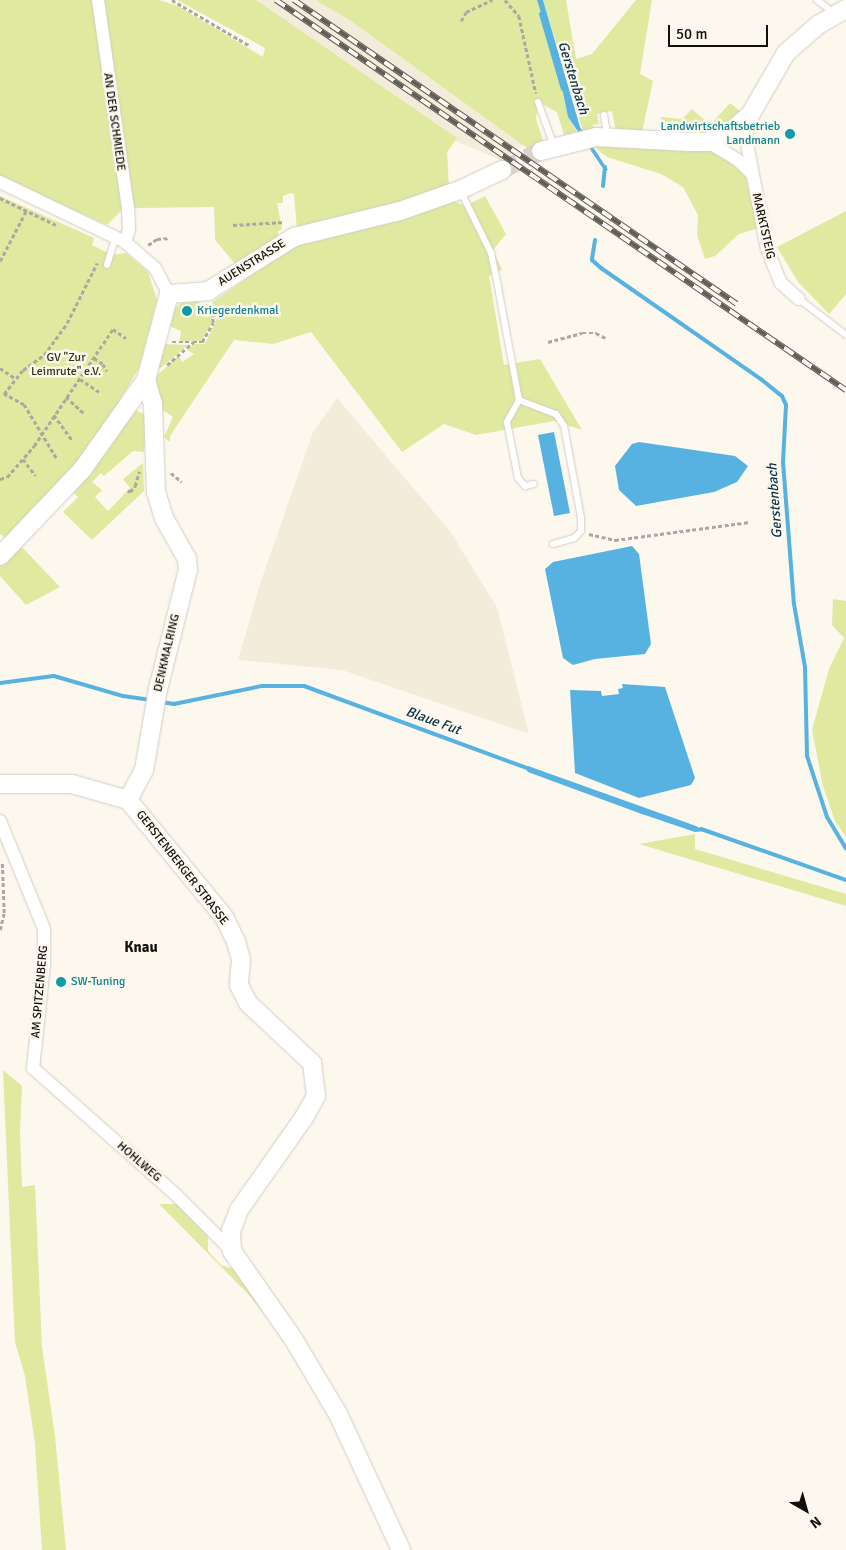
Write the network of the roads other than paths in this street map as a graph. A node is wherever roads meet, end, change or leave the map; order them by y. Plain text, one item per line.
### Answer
1 (98, 0) edge
2 (817, 0) edge
3 (841, 12) edge
4 (538, 102) road end
5 (604, 115) dead end
6 (750, 115) junction
7 (601, 136) junction
8 (708, 142) junction
9 (547, 149) joint
10 (502, 170) tunnel mouth
11 (752, 174) junction
12 (0, 182) edge
13 (460, 190) junction
14 (120, 240) junction
15 (107, 264) dead end
16 (169, 294) junction
17 (799, 299) joint
18 (846, 336) edge
19 (147, 377) junction
20 (519, 400) junction
21 (534, 484) dead end
22 (553, 544) dead end
23 (0, 556) edge
24 (0, 784) edge
25 (128, 800) junction
26 (0, 820) edge
27 (42, 1078) joint
28 (232, 1250) junction
29 (400, 1550) edge

1 - 14 street, AN DER SCHMIEDE
2 - 3 lane
3 - 6 street
4 - 9 lane
5 - 7 lane
6 - 8 street
6 - 11 street, MARKTSTEIG
7 - 8 street
7 - 9 street
8 - 11 street
10 - 13 street, AUENSTRASSE
11 - 17 street, MARKTSTEIG
12 - 14 street
13 - 16 street, AUENSTRASSE
13 - 20 lane
14 - 15 lane
14 - 16 street
16 - 19 street
17 - 18 lane, MARKTSTEIG
19 - 23 street
19 - 25 street, DENKMALRING
20 - 21 lane
20 - 22 lane
24 - 25 street
25 - 28 street, GERSTENBERGER STRASSE
26 - 27 street, AM SPITZENBERG
27 - 28 street, HOHLWEG
28 - 29 street

